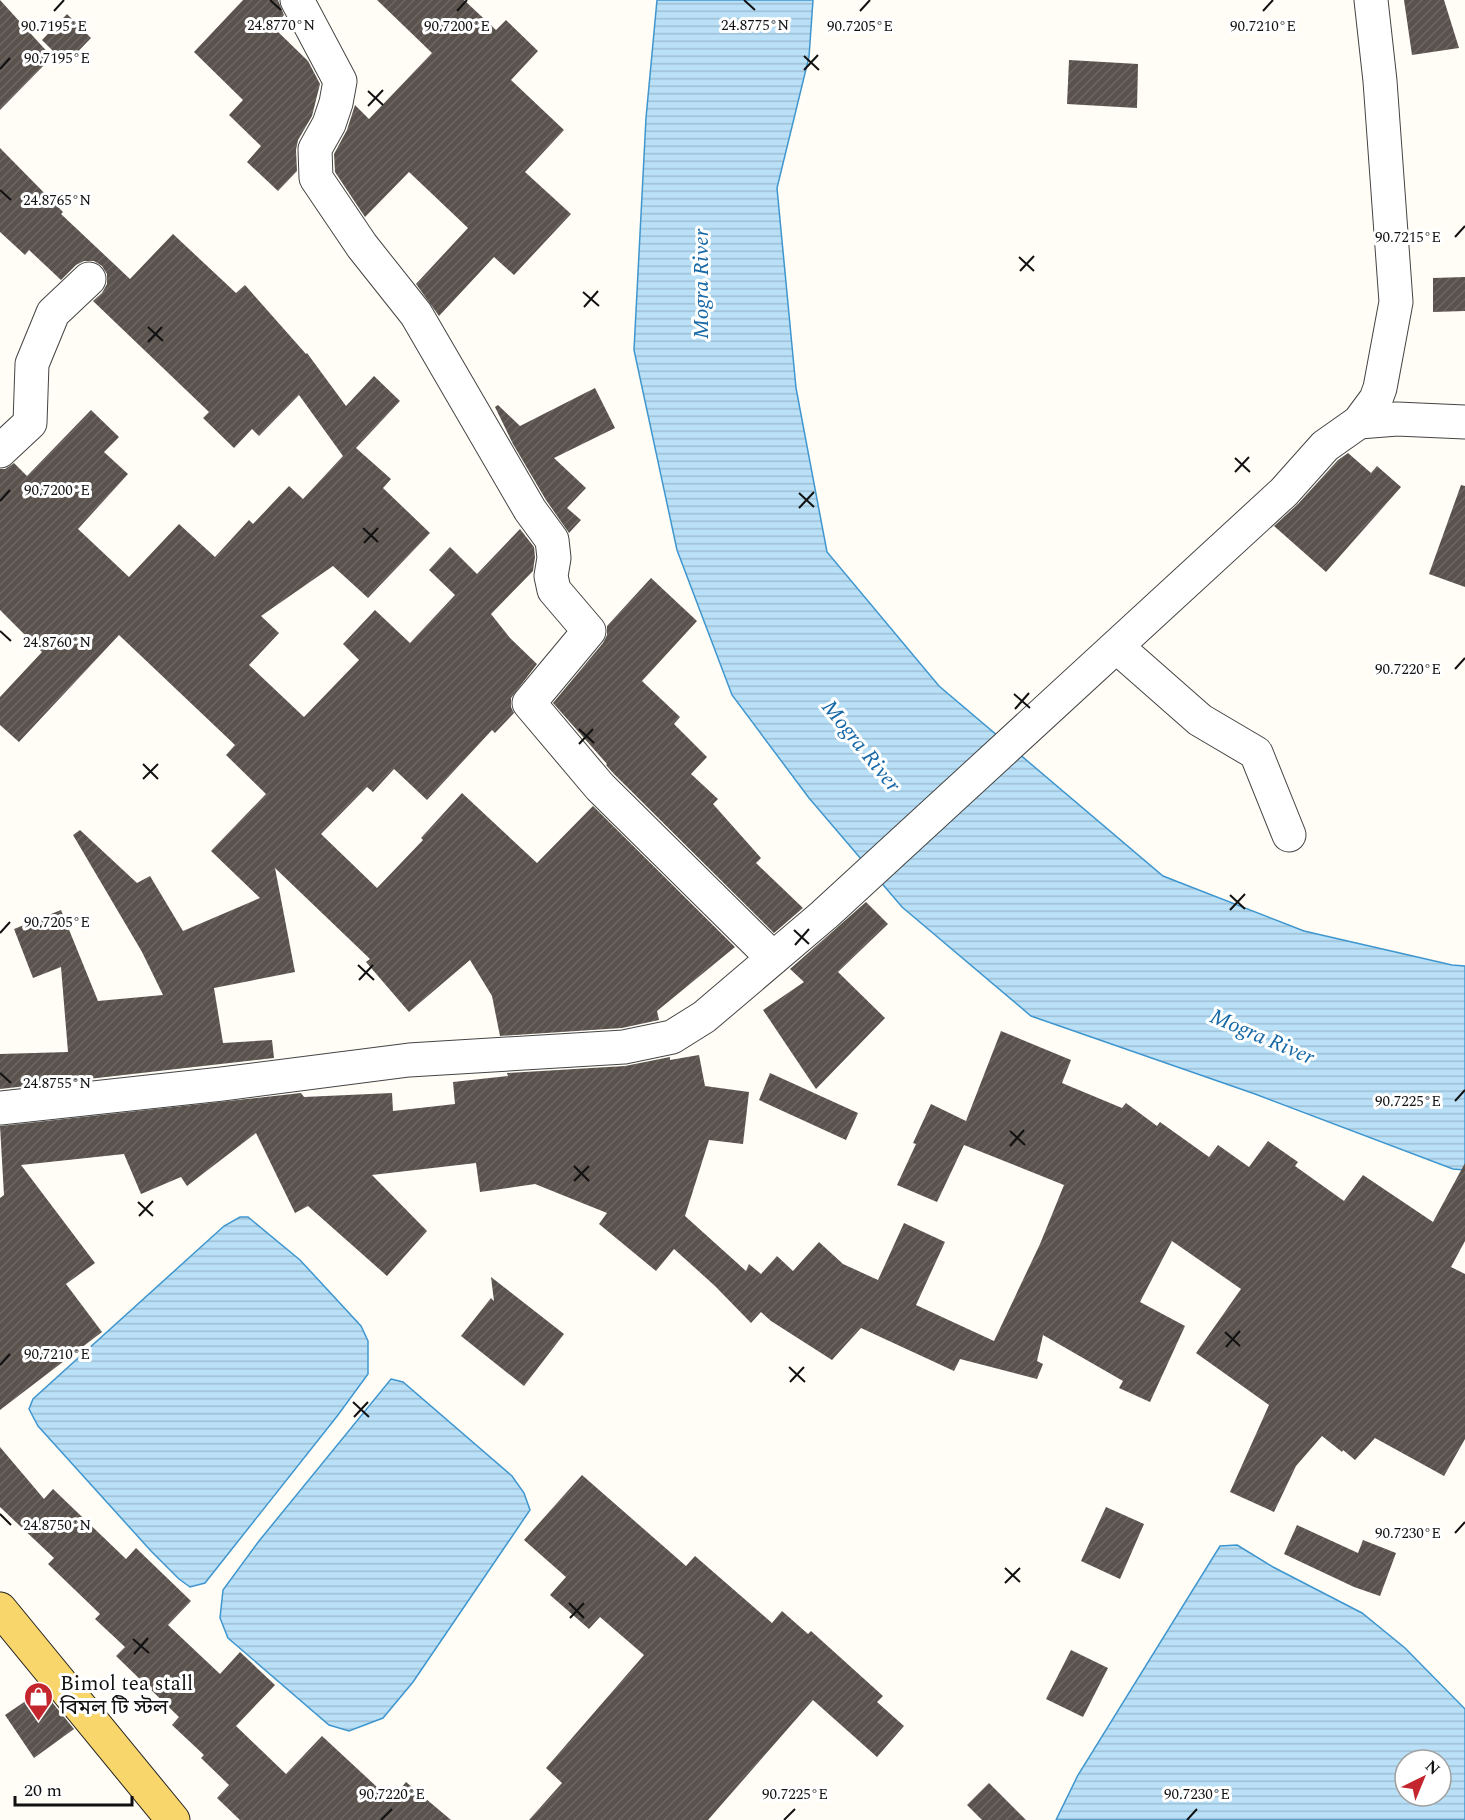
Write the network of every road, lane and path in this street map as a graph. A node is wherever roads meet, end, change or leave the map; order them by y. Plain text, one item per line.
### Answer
1 (297, 0) edge
2 (1371, 0) edge
3 (89, 279) dead end
4 (1359, 422) junction
5 (1465, 422) edge
6 (0, 451) edge
7 (1107, 656) junction
8 (1289, 835) dead end
9 (773, 958) junction
10 (0, 1108) edge
11 (0, 1609) edge
12 (173, 1820) edge

1 - 9 street
2 - 4 street
3 - 6 street
4 - 5 street
4 - 7 street
7 - 8 street
7 - 9 street
9 - 10 street
11 - 12 main road

